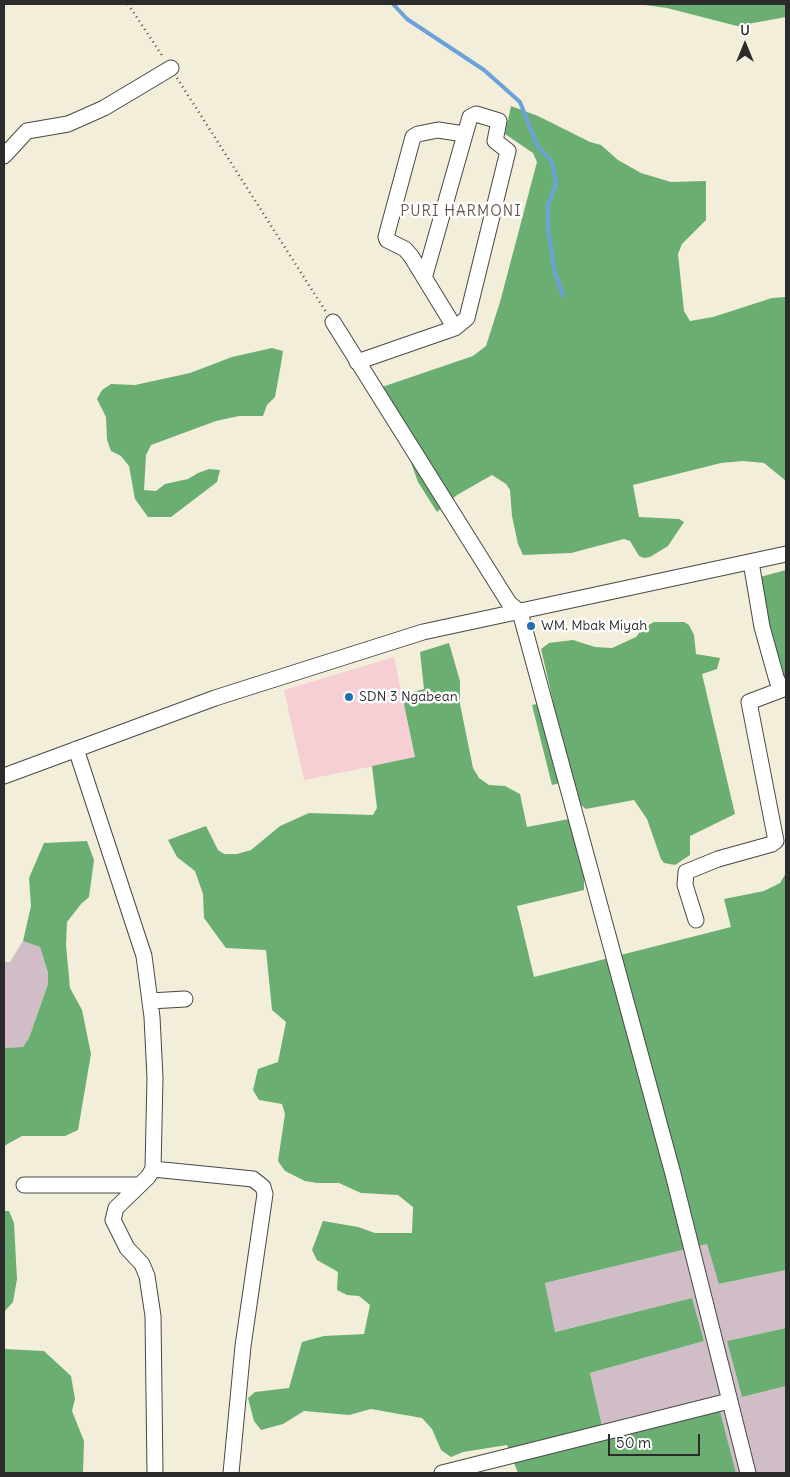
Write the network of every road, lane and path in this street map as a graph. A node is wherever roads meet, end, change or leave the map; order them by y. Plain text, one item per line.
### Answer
1 (128, 4) edge
2 (171, 68) junction
3 (464, 134) junction
4 (4, 156) edge
5 (425, 274) junction
6 (333, 322) joint
7 (455, 328) junction
8 (357, 362) junction
9 (786, 554) edge
10 (751, 562) junction
11 (520, 612) junction
12 (786, 688) edge
13 (76, 749) junction
14 (4, 776) edge
15 (696, 920) dead end
16 (185, 999) dead end
17 (150, 1001) junction
18 (153, 1169) junction
19 (24, 1185) dead end
20 (140, 1185) junction
21 (729, 1401) junction
22 (156, 1473) edge
23 (231, 1473) edge
24 (442, 1473) edge
25 (748, 1473) edge

1 - 2 path
2 - 4 street
2 - 6 path
3 - 5 street
3 - 5 street
3 - 7 street
5 - 7 street
6 - 8 street
7 - 8 street
8 - 11 street
9 - 10 street
10 - 11 street
10 - 12 street
11 - 13 street
11 - 21 street
12 - 15 street
13 - 14 street
13 - 17 street
16 - 17 street
17 - 18 street
18 - 20 street
18 - 23 street
19 - 20 street
20 - 22 street
21 - 24 street
21 - 25 street

